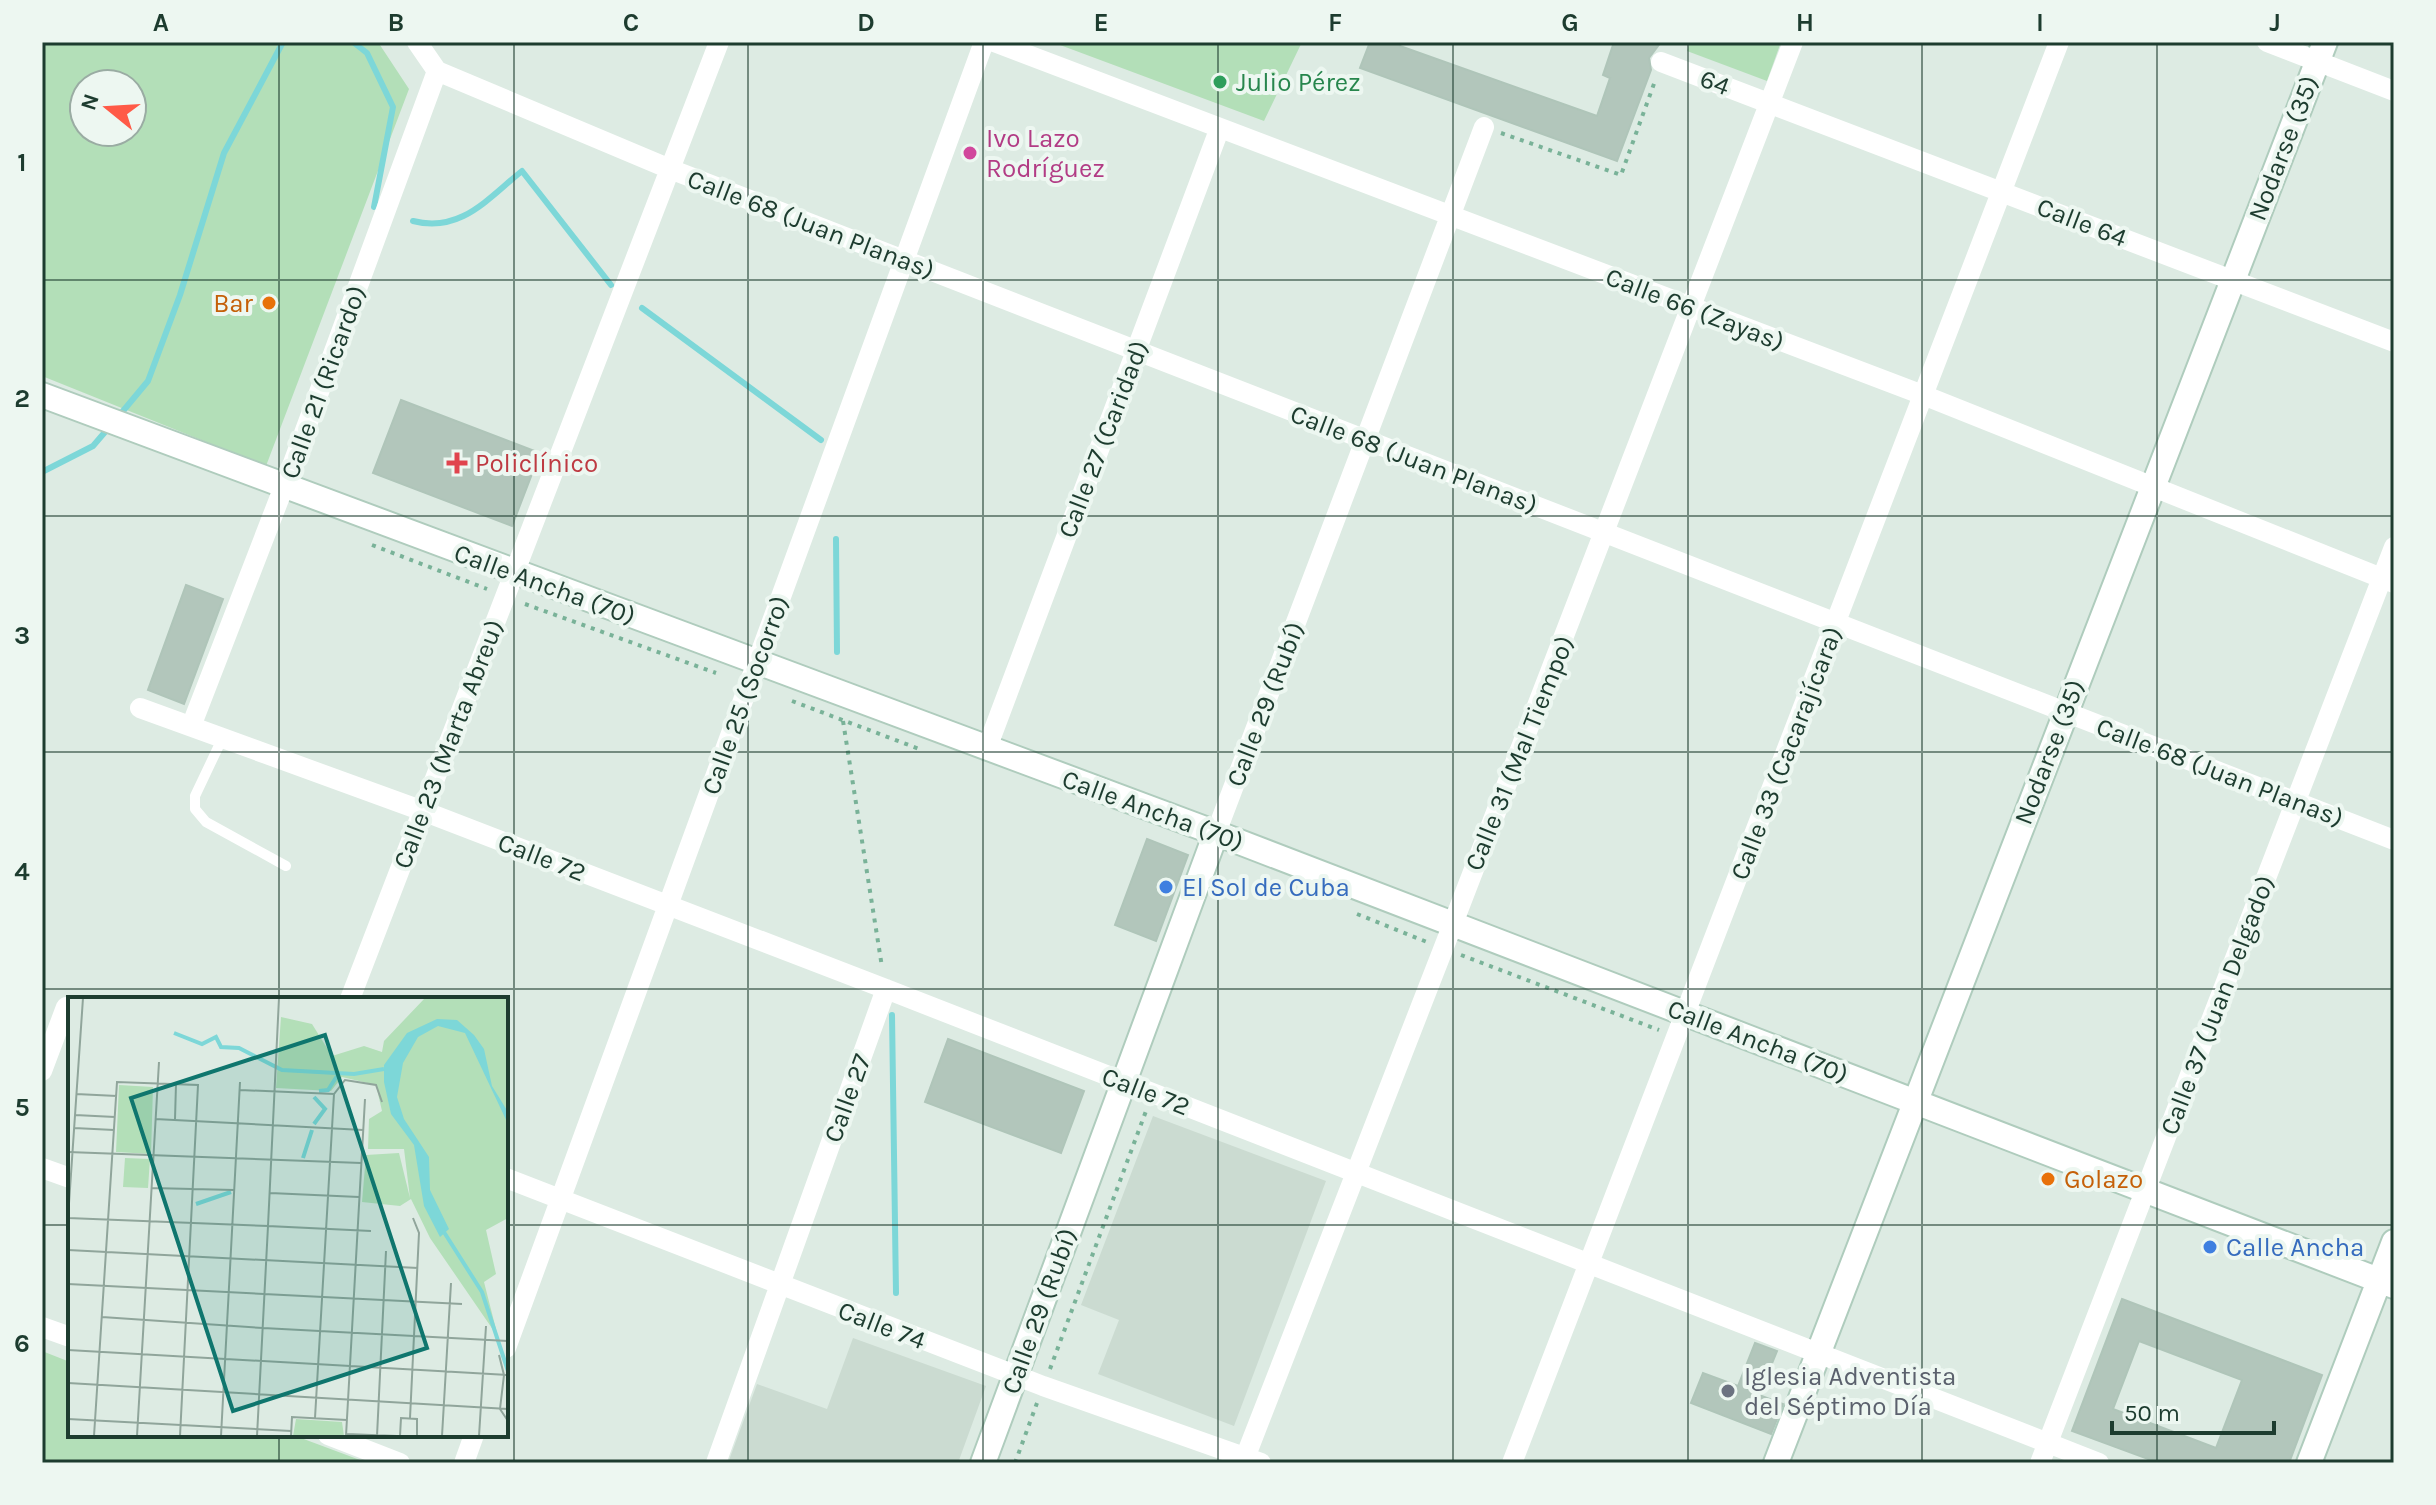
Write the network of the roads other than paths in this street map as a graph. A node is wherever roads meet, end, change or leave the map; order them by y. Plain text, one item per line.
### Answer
1 (417, 42) edge
2 (719, 42) edge
3 (984, 42) edge
4 (994, 42) edge
5 (1793, 42) edge
6 (2059, 42) edge
7 (2267, 42) edge
8 (2321, 52) edge
9 (1661, 62) road end
10 (437, 71) junction
11 (2394, 91) edge
12 (1770, 103) junction
13 (1484, 127) road end
14 (1219, 130) junction
15 (670, 169) junction
16 (2001, 192) junction
17 (1450, 217) junction
18 (904, 260) junction
19 (2232, 280) junction
20 (1692, 308) junction
21 (2394, 342) edge
22 (1137, 351) junction
23 (1923, 395) junction
24 (51, 399) edge
25 (1365, 440) junction
26 (2151, 485) junction
27 (284, 487) junction
28 (1606, 533) junction
29 (2394, 547) edge
30 (515, 572) junction
31 (2388, 581) edge
32 (1836, 623) junction
33 (757, 663) junction
34 (140, 708) dead end
35 (2065, 712) junction
36 (192, 724) junction
37 (223, 737) junction
38 (987, 748) junction
39 (2295, 802) junction
40 (423, 811) junction
41 (1216, 833) junction
42 (2394, 840) edge
43 (286, 866) dead end
44 (668, 906) junction
45 (1451, 924) junction
46 (886, 989) junction
47 (351, 997) edge
48 (68, 1008) edge
49 (1685, 1014) junction
50 (42, 1071) edge
51 (1124, 1083) junction
52 (1917, 1101) junction
53 (42, 1168) edge
54 (1355, 1173) junction
55 (68, 1177) edge
56 (508, 1179) edge
57 (2146, 1190) junction
58 (561, 1199) junction
59 (2394, 1242) edge
60 (1589, 1264) junction
61 (2387, 1283) edge
62 (779, 1286) junction
63 (42, 1327) edge
64 (68, 1336) edge
65 (508, 1343) edge
66 (1819, 1353) junction
67 (1016, 1375) junction
68 (333, 1437) edge
69 (473, 1437) edge
70 (2044, 1453) edge
71 (1250, 1461) edge
72 (400, 1463) edge
73 (464, 1463) edge
74 (716, 1463) edge
75 (983, 1463) edge
76 (1512, 1463) edge
77 (1776, 1463) edge
78 (2099, 1463) edge
79 (2309, 1463) edge

1 - 10 street
2 - 15 street, Calle 23 (Marta Abreu)
3 - 18 street, Calle 25 (Socorro)
4 - 14 street, Calle 66 (Zayas)
5 - 12 street, Calle 31 (Mal Tiempo)
6 - 16 street, Calle 33 (Cacarajícara)
7 - 8 street
8 - 11 street
8 - 19 main road, Nodarse (35)
9 - 12 street, 64
10 - 15 street, Calle 68 (Juan Planas)
10 - 27 street, Calle 21 (Ricardo)
12 - 16 street, Calle 64
12 - 20 street, Calle 31 (Mal Tiempo)
13 - 17 street, Calle 29 (Rubí)
14 - 17 street, Calle 66 (Zayas)
14 - 22 street, Calle 27 (Caridad)
15 - 18 street, Calle 68 (Juan Planas)
15 - 30 street, Calle 23 (Marta Abreu)
16 - 19 street, Calle 64
16 - 23 street, Calle 33 (Cacarajícara)
17 - 20 street, Calle 66 (Zayas)
17 - 25 street, Calle 29 (Rubí)
18 - 22 street, Calle 68 (Juan Planas)
18 - 33 street, Calle 25 (Socorro)
19 - 21 street, Calle 64
19 - 26 main road, Nodarse (35)
20 - 23 street, Calle 66 (Zayas)
20 - 28 street, Calle 31 (Mal Tiempo)
22 - 25 street, Calle 68 (Juan Planas)
22 - 38 street, Calle 27 (Caridad)
23 - 26 street, Calle 66 (Zayas)
23 - 32 street, Calle 33 (Cacarajícara)
24 - 27 main road, Calle Ancha (70)
25 - 28 street, Calle 68 (Juan Planas)
25 - 41 street, Calle 29 (Rubí)
26 - 31 street, Calle 66 (Zayas)
26 - 35 main road, Nodarse (35)
27 - 30 main road, Calle Ancha (70)
27 - 36 street, Calle 21 (Ricardo)
28 - 32 street, Calle 68 (Juan Planas)
28 - 45 street, Calle 31 (Mal Tiempo)
29 - 31 street, Calle 37 (Juan Delgado)
30 - 33 main road, Calle Ancha (70)
30 - 40 street, Calle 23 (Marta Abreu)
31 - 39 street, Calle 37 (Juan Delgado)
32 - 35 street, Calle 68 (Juan Planas)
32 - 49 street, Calle 33 (Cacarajícara)
33 - 38 main road, Calle Ancha (70)
33 - 44 street, Calle 25 (Socorro)
34 - 36 street, Calle 72
35 - 39 street, Calle 68 (Juan Planas)
35 - 52 main road, Nodarse (35)
36 - 37 street, Calle 72
37 - 40 street, Calle 72
37 - 43 lane
38 - 41 main road, Calle Ancha (70)
39 - 42 street, Calle 68 (Juan Planas)
39 - 57 street, Calle 37 (Juan Delgado)
40 - 44 street, Calle 72
40 - 47 street, Calle 23 (Marta Abreu)
41 - 45 main road, Calle Ancha (70)
41 - 51 main road, Calle 29 (Rubí)
44 - 46 street, Calle 72
44 - 58 street, Calle 25 (Socorro)
45 - 49 main road, Calle Ancha (70)
45 - 54 street, Calle 31 (Mal Tiempo)
46 - 51 street, Calle 72
46 - 62 street, Calle 27
48 - 50 street
49 - 52 main road, Calle Ancha (70)
49 - 60 street, Calle 33 (Cacarajícara)
51 - 54 street, Calle 72
51 - 67 main road, Calle 29 (Rubí)
52 - 57 main road, Calle Ancha (70)
52 - 66 main road, Nodarse (35)
53 - 55 street
54 - 60 street, Calle 72
54 - 71 street, Calle 31 (Mal Tiempo)
56 - 58 street, Calle 74
57 - 61 main road, Calle Ancha (70)
57 - 70 street, Calle 37 (Juan Delgado)
58 - 62 street, Calle 74
58 - 65 street, Calle 25 (Socorro)
59 - 61 main road
60 - 66 street, Calle 72
60 - 76 street, Calle 33 (Cacarajícara)
61 - 79 main road
62 - 67 street, Calle 74
62 - 74 street, Calle 27
63 - 64 street
66 - 70 street, Calle 72
66 - 77 main road, Nodarse (35)
67 - 71 street, Calle 74
67 - 75 main road, Calle 29 (Rubí)
68 - 72 street
69 - 73 street
70 - 78 street, Calle 72

